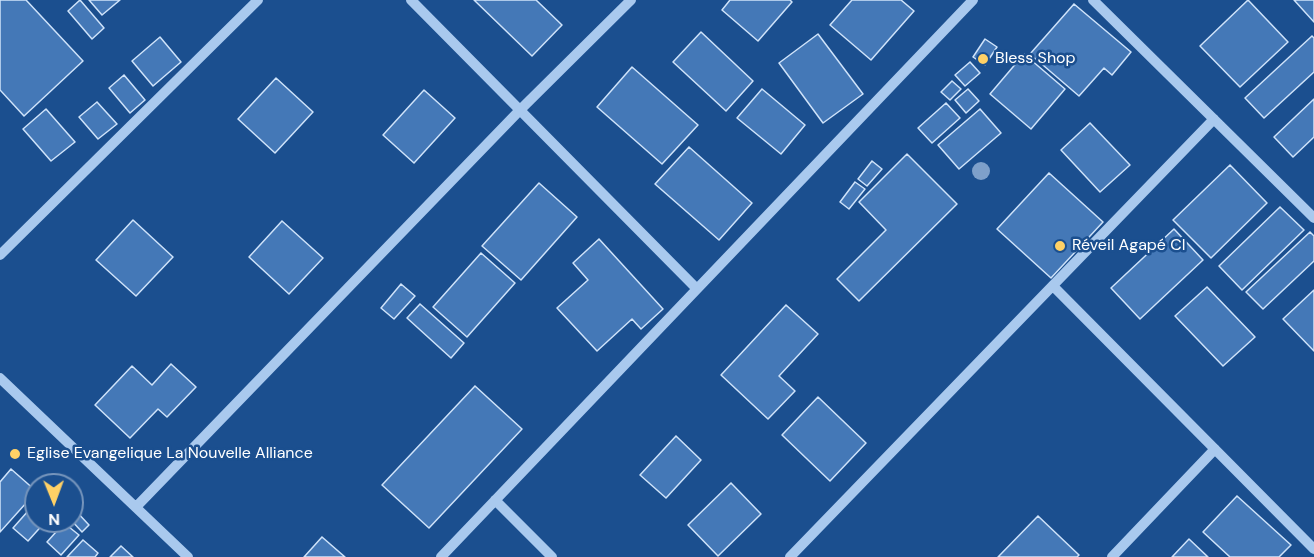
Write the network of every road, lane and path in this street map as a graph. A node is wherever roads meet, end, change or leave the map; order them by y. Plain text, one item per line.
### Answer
1 (258, 0) edge
2 (411, 0) edge
3 (631, 0) edge
4 (973, 0) edge
5 (1093, 0) edge
6 (520, 111) junction
7 (1214, 119) junction
8 (1314, 218) edge
9 (0, 255) edge
10 (1053, 286) junction
11 (697, 289) junction
12 (0, 378) edge
13 (1215, 449) junction
14 (495, 501) junction
15 (136, 507) junction
16 (1314, 549) edge
17 (189, 557) edge
18 (441, 557) edge
19 (552, 557) edge
20 (790, 557) edge
21 (1112, 557) edge

1 - 9 street
2 - 6 street
3 - 6 street
4 - 11 street
5 - 7 street
6 - 11 street
6 - 15 street
7 - 8 street
7 - 10 street
10 - 13 street
10 - 20 street
11 - 14 street
12 - 15 street
13 - 16 street
13 - 21 street
14 - 18 street
14 - 19 street
15 - 17 street

